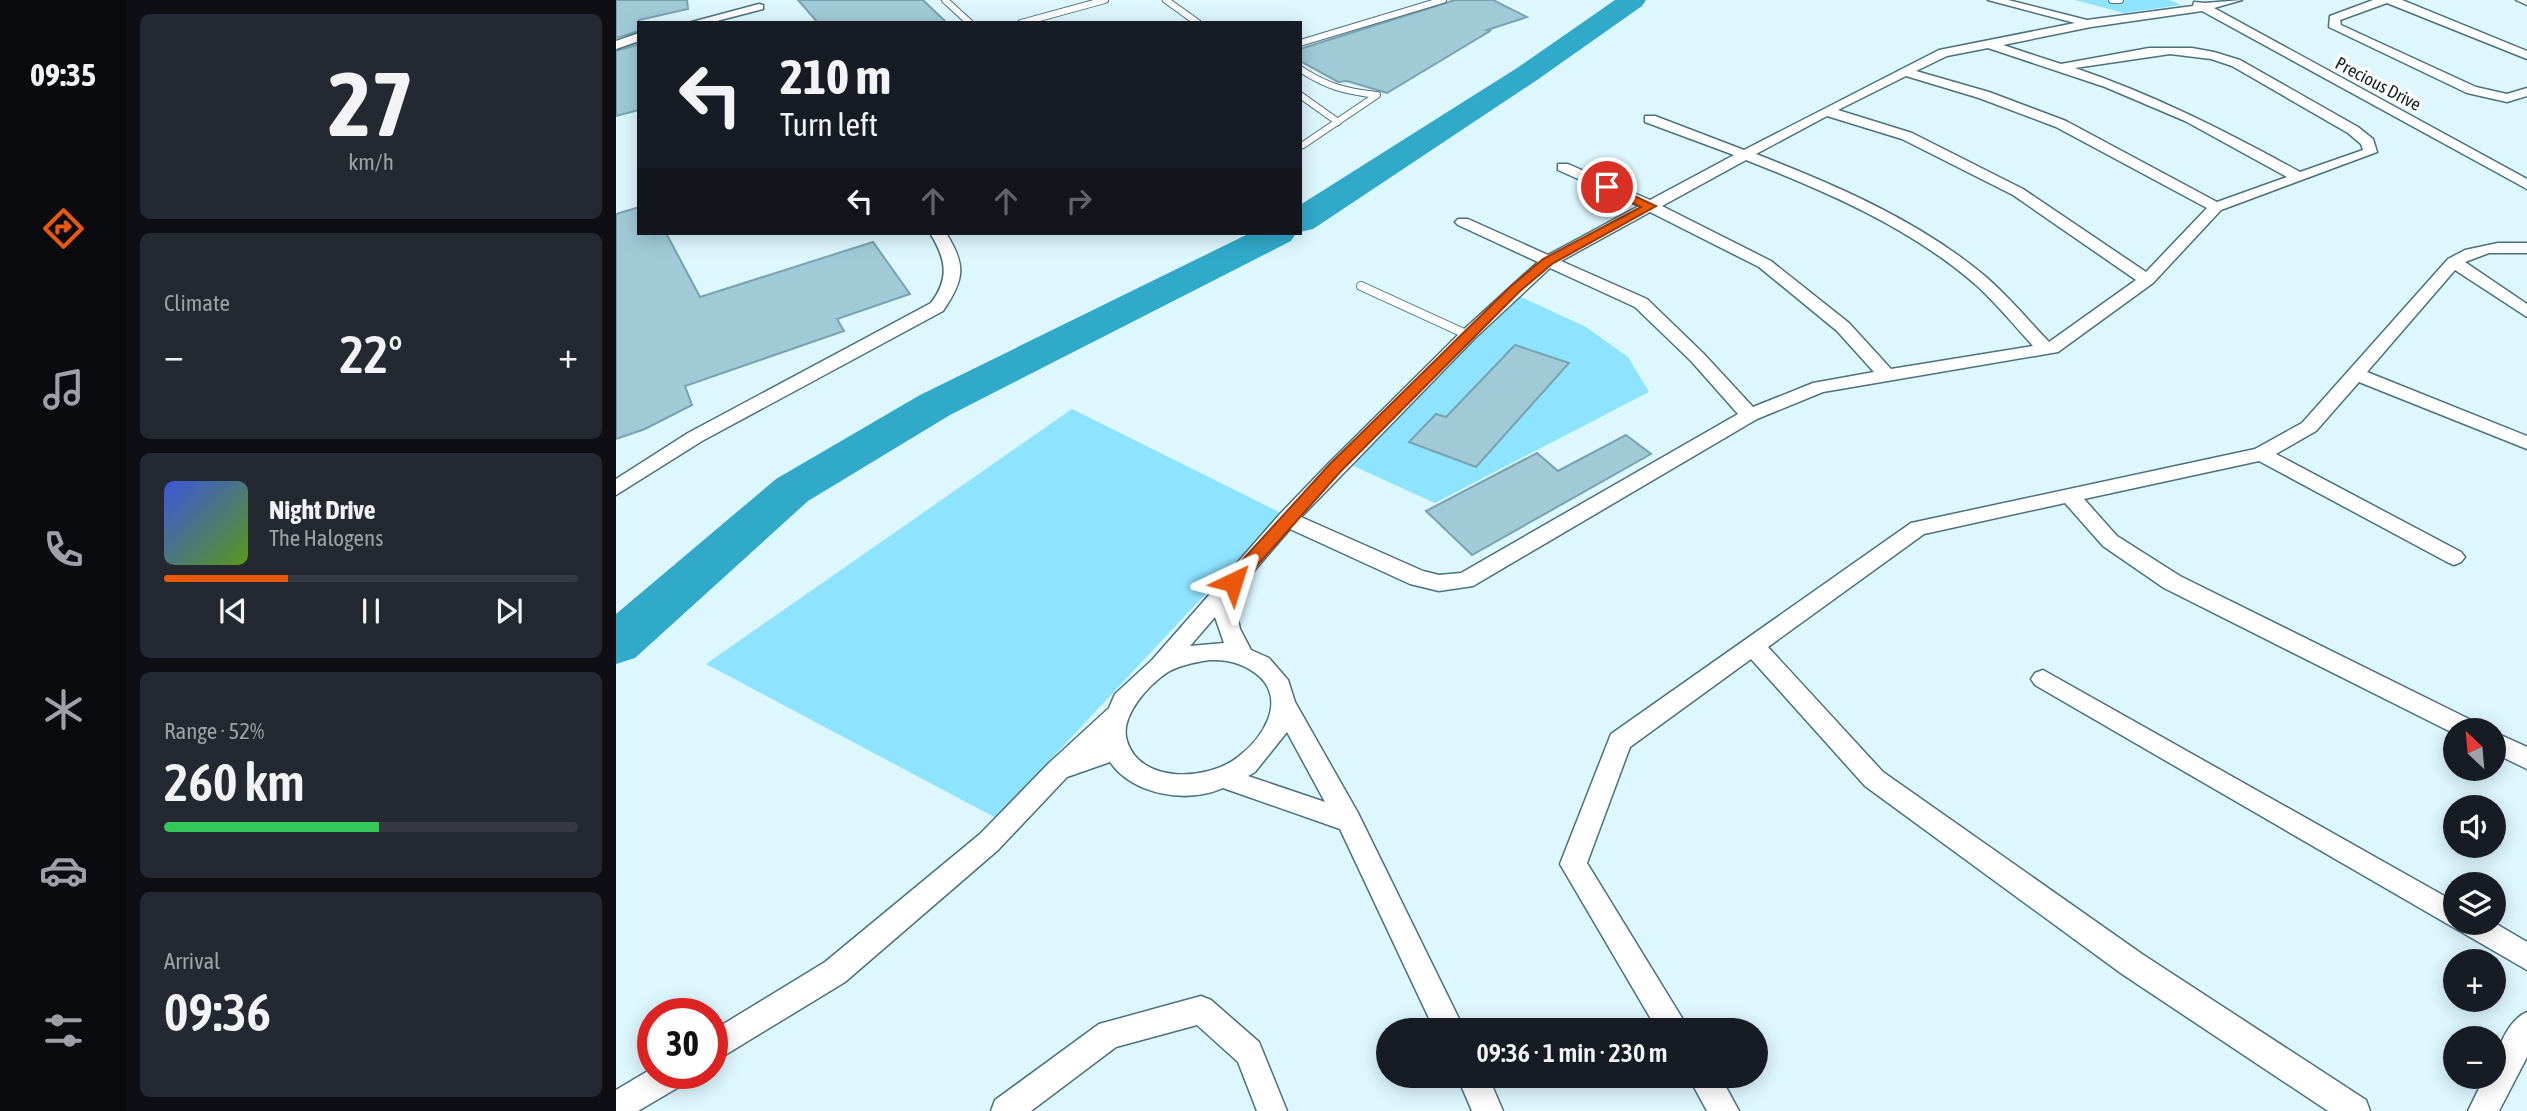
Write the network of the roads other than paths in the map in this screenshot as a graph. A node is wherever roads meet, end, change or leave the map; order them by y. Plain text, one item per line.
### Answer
1 (945, 0) edge
2 (1105, 0) edge
3 (1166, 0) edge
4 (1443, 0) edge
5 (1994, 0) edge
6 (2112, 0) edge
7 (2120, 0) edge
8 (2175, 0) edge
9 (2236, 0) edge
10 (2384, 0) edge
11 (2391, 0) edge
12 (2522, 0) edge
13 (2527, 2) edge
14 (760, 7) edge
15 (2200, 8) edge
16 (702, 21) edge
17 (968, 21) edge
18 (1028, 21) edge
19 (1195, 21) edge
20 (2091, 23) junction
21 (637, 36) edge
22 (616, 37) edge
23 (637, 37) edge
24 (1302, 42) edge
25 (1988, 44) junction
26 (616, 45) edge
27 (2527, 55) edge
28 (2062, 67) junction
29 (1302, 70) edge
30 (1904, 72) junction
31 (2527, 92) edge
32 (1302, 96) edge
33 (1826, 111) junction
34 (1650, 119) dead end
35 (1338, 122) junction
36 (1303, 145) dead end
37 (1745, 155) junction
38 (1563, 167) dead end
39 (2298, 177) junction
40 (2527, 185) edge
41 (1650, 206) junction
42 (2216, 207) junction
43 (1463, 222) dead end
44 (939, 235) edge
45 (2527, 248) edge
46 (1547, 262) junction
47 (2454, 262) junction
48 (2147, 280) junction
49 (1361, 286) dead end
50 (2527, 312) edge
51 (1468, 335) junction
52 (2046, 349) junction
53 (2355, 374) junction
54 (1887, 376) junction
55 (1750, 415) junction
56 (2527, 443) edge
57 (2261, 454) junction
58 (616, 488) edge
59 (2069, 495) junction
60 (1287, 519) junction
61 (2454, 557) dead end
62 (1233, 582) junction
63 (1753, 646) junction
64 (1242, 654) junction
65 (1160, 666) junction
66 (2043, 679) dead end
67 (1284, 704) junction
68 (1115, 716) junction
69 (2445, 718) edge
70 (2506, 748) edge
71 (1115, 750) junction
72 (2527, 759) edge
73 (1058, 770) junction
74 (1224, 778) junction
75 (1349, 821) junction
76 (2443, 909) edge
77 (2489, 935) edge
78 (2527, 957) edge
79 (1444, 1018) edge
80 (1667, 1018) edge
81 (2527, 1027) edge
82 (728, 1038) edge
83 (1477, 1088) edge
84 (1710, 1088) edge
85 (646, 1089) edge
86 (616, 1107) edge
87 (1006, 1111) edge
88 (1272, 1111) edge
89 (1488, 1111) edge
90 (1724, 1111) edge
91 (2355, 1111) edge
92 (2483, 1111) edge

1 - 17 lane
2 - 18 lane
3 - 19 lane
4 - 24 lane
5 - 20 street
6 - 7 lane
8 - 15 street, Precious Drive
9 - 15 street
10 - 31 street
11 - 27 street
12 - 13 street
14 - 16 street
15 - 20 street
15 - 40 street, Precious Drive
20 - 25 street
21 - 22 street
23 - 26 street
25 - 28 street
25 - 30 street
28 - 39 street
28 - 39 street
29 - 35 lane
30 - 33 street
30 - 42 street
32 - 35 lane
33 - 37 street
33 - 48 street
34 - 37 street
35 - 36 lane
37 - 41 street
37 - 52 street
38 - 41 street
39 - 42 street
41 - 46 street
41 - 54 street
42 - 48 street
43 - 46 street
44 - 58 street
45 - 47 street
46 - 51 street
46 - 55 street
47 - 50 street
47 - 53 street
48 - 52 street
49 - 51 lane
51 - 60 street
52 - 54 street
53 - 56 street
53 - 57 street
54 - 55 street
55 - 60 street
57 - 59 street
57 - 61 street
59 - 63 street
59 - 69 street
60 - 62 street
62 - 64 street
62 - 65 street
63 - 80 street
63 - 91 street
64 - 65 street
64 - 67 street
65 - 68 street
66 - 76 street
67 - 74 street
67 - 75 street
68 - 71 street
68 - 73 street
70 - 72 street
71 - 73 street
71 - 74 street
73 - 82 street
74 - 75 street
75 - 79 street
77 - 78 street
81 - 92 street
83 - 89 street
84 - 90 street
85 - 86 street
87 - 88 street

